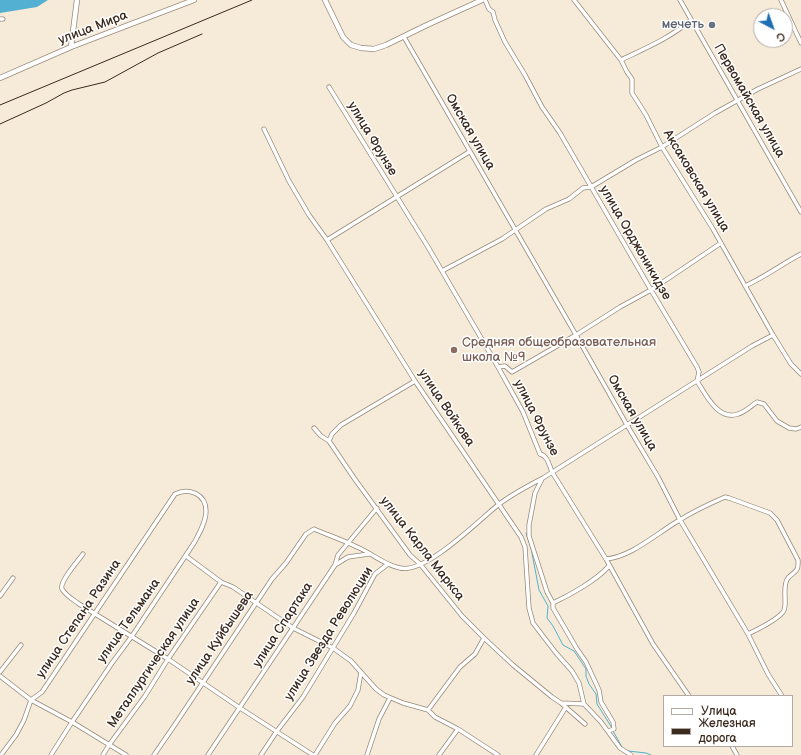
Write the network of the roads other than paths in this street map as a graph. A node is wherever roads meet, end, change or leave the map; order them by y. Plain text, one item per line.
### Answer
1 (77, 0) edge
2 (194, 0) edge
3 (325, 0) edge
4 (483, 0) edge
5 (574, 0) edge
6 (680, 0) edge
7 (781, 0) edge
8 (691, 20) junction
9 (404, 37) junction
10 (801, 43) edge
11 (71, 47) junction
12 (621, 60) junction
13 (801, 69) edge
14 (0, 78) edge
15 (329, 87) dead end
16 (737, 100) junction
17 (264, 129) dead end
18 (662, 147) junction
19 (469, 152) junction
20 (591, 187) junction
21 (396, 197) junction
22 (801, 212) edge
23 (515, 229) junction
24 (327, 240) junction
25 (721, 243) junction
26 (801, 254) edge
27 (442, 271) junction
28 (745, 286) junction
29 (651, 290) junction
30 (576, 335) junction
31 (773, 335) junction
32 (498, 367) junction
33 (801, 374) edge
34 (415, 381) junction
35 (697, 381) junction
36 (627, 425) junction
37 (801, 427) edge
38 (314, 428) dead end
39 (329, 440) junction
40 (552, 472) junction
41 (543, 478) junction
42 (175, 494) joint
43 (499, 504) junction
44 (376, 508) junction
45 (680, 520) junction
46 (348, 544) junction
47 (83, 554) dead end
48 (369, 554) junction
49 (186, 556) junction
50 (606, 559) junction
51 (335, 564) junction
52 (388, 564) junction
53 (420, 564) junction
54 (609, 566) junction
55 (13, 578) dead end
56 (221, 582) junction
57 (0, 596) edge
58 (257, 602) junction
59 (553, 603) junction
60 (95, 614) junction
61 (293, 628) junction
62 (748, 634) junction
63 (132, 636) junction
64 (484, 638) junction
65 (21, 645) dead end
66 (333, 648) junction
67 (168, 659) junction
68 (0, 672) edge
69 (362, 672) junction
70 (0, 676) edge
71 (203, 683) junction
72 (688, 695) edge
73 (781, 695) edge
74 (390, 698) junction
75 (31, 700) junction
76 (562, 703) junction
77 (584, 704) junction
78 (566, 707) junction
79 (240, 708) junction
80 (428, 710) junction
81 (72, 722) junction
82 (585, 724) dead end
83 (458, 729) junction
84 (611, 730) junction
85 (276, 731) junction
86 (109, 745) junction
87 (1, 755) edge
88 (50, 755) edge
89 (103, 755) edge
90 (126, 755) edge
91 (154, 755) edge
92 (208, 755) edge
93 (262, 755) edge
94 (314, 755) edge
95 (367, 755) edge
96 (439, 755) edge
97 (498, 755) edge
98 (536, 755) edge
99 (628, 755) edge

1 - 11 street
2 - 11 street, улица Мира
3 - 9 street
4 - 9 street
4 - 20 street, улица Орджоникидзе
5 - 12 street, Аксаковская улица
6 - 8 street, Первомайская улица
7 - 10 street
8 - 12 street
8 - 16 street, Первомайская улица
9 - 19 street, Омская улица
11 - 14 street, улица Мира
12 - 18 street, Аксаковская улица
13 - 16 street
15 - 21 street, улица Фрунзе
16 - 18 street
16 - 22 street, Первомайская улица
17 - 24 street, улица Войкова
18 - 20 street
18 - 25 street, Аксаковская улица
19 - 21 street
19 - 23 street, Омская улица
20 - 23 street
20 - 29 street, улица Орджоникидзе
21 - 24 street
21 - 27 street, улица Фрунзе
23 - 27 street
23 - 30 street, Омская улица
24 - 34 street, улица Войкова
25 - 28 street, Аксаковская улица
25 - 29 street
26 - 28 street
27 - 32 street, улица Фрунзе
28 - 31 street, Аксаковская улица
29 - 30 street
29 - 35 street, улица Орджоникидзе
30 - 32 street
30 - 36 street, Омская улица
31 - 33 street, Аксаковская улица
31 - 35 street
32 - 40 street, улица Фрунзе
34 - 39 street
34 - 43 street, улица Войкова
35 - 36 street
35 - 37 street, улица Орджоникидзе
36 - 40 street
36 - 45 street, Омская улица
38 - 39 street, улица Карла Маркса
39 - 44 street, улица Карла Маркса
40 - 41 street
40 - 50 street, улица Фрунзе
41 - 43 street
41 - 59 street
42 - 49 street, улица Тельмана
42 - 60 street, улица Степана Разина
43 - 53 street
43 - 77 street, улица Войкова
44 - 46 street, улица Спартака
44 - 53 street, улица Карла Маркса
45 - 50 street
45 - 62 street, Омская улица
45 - 62 street
46 - 48 street
46 - 51 street, улица Спартака
46 - 58 street, улица Куйбышева
47 - 60 street
48 - 51 street
48 - 52 street
49 - 56 street
49 - 63 street, улица Тельмана
50 - 54 street, улица Фрунзе
51 - 61 street, улица Спартака
52 - 53 street
52 - 66 street, улица Звезда Революции
53 - 64 street, улица Карла Маркса
54 - 59 street
54 - 72 street, улица Фрунзе
55 - 57 street
56 - 58 street
56 - 67 street, Металлургическая улица
58 - 61 street
58 - 71 street, улица Куйбышева
59 - 84 street
60 - 63 street
60 - 75 street, улица Степана Разина
61 - 66 street
61 - 79 street, улица Спартака
62 - 73 street, Омская улица
63 - 67 street
63 - 81 street, улица Тельмана
64 - 76 street, улица Карла Маркса
64 - 80 street
65 - 68 street
66 - 69 street
66 - 85 street, улица Звезда Революции
67 - 71 street
67 - 86 street, Металлургическая улица
69 - 74 street
69 - 94 street
70 - 75 street
71 - 79 street
71 - 91 street, улица Куйбышева
74 - 80 street
74 - 95 street
75 - 81 street
75 - 87 street, улица Степана Разина
76 - 77 street
76 - 78 street, улица Карла Маркса
77 - 84 street
78 - 82 street, улица Карла Маркса
78 - 98 street
79 - 85 street
79 - 92 street, улица Спартака
80 - 83 street
81 - 86 street
81 - 88 street, улица Тельмана
83 - 96 street
83 - 97 street
84 - 99 street
85 - 93 street, улица Звезда Революции
85 - 94 street
86 - 89 street, Металлургическая улица
86 - 90 street

